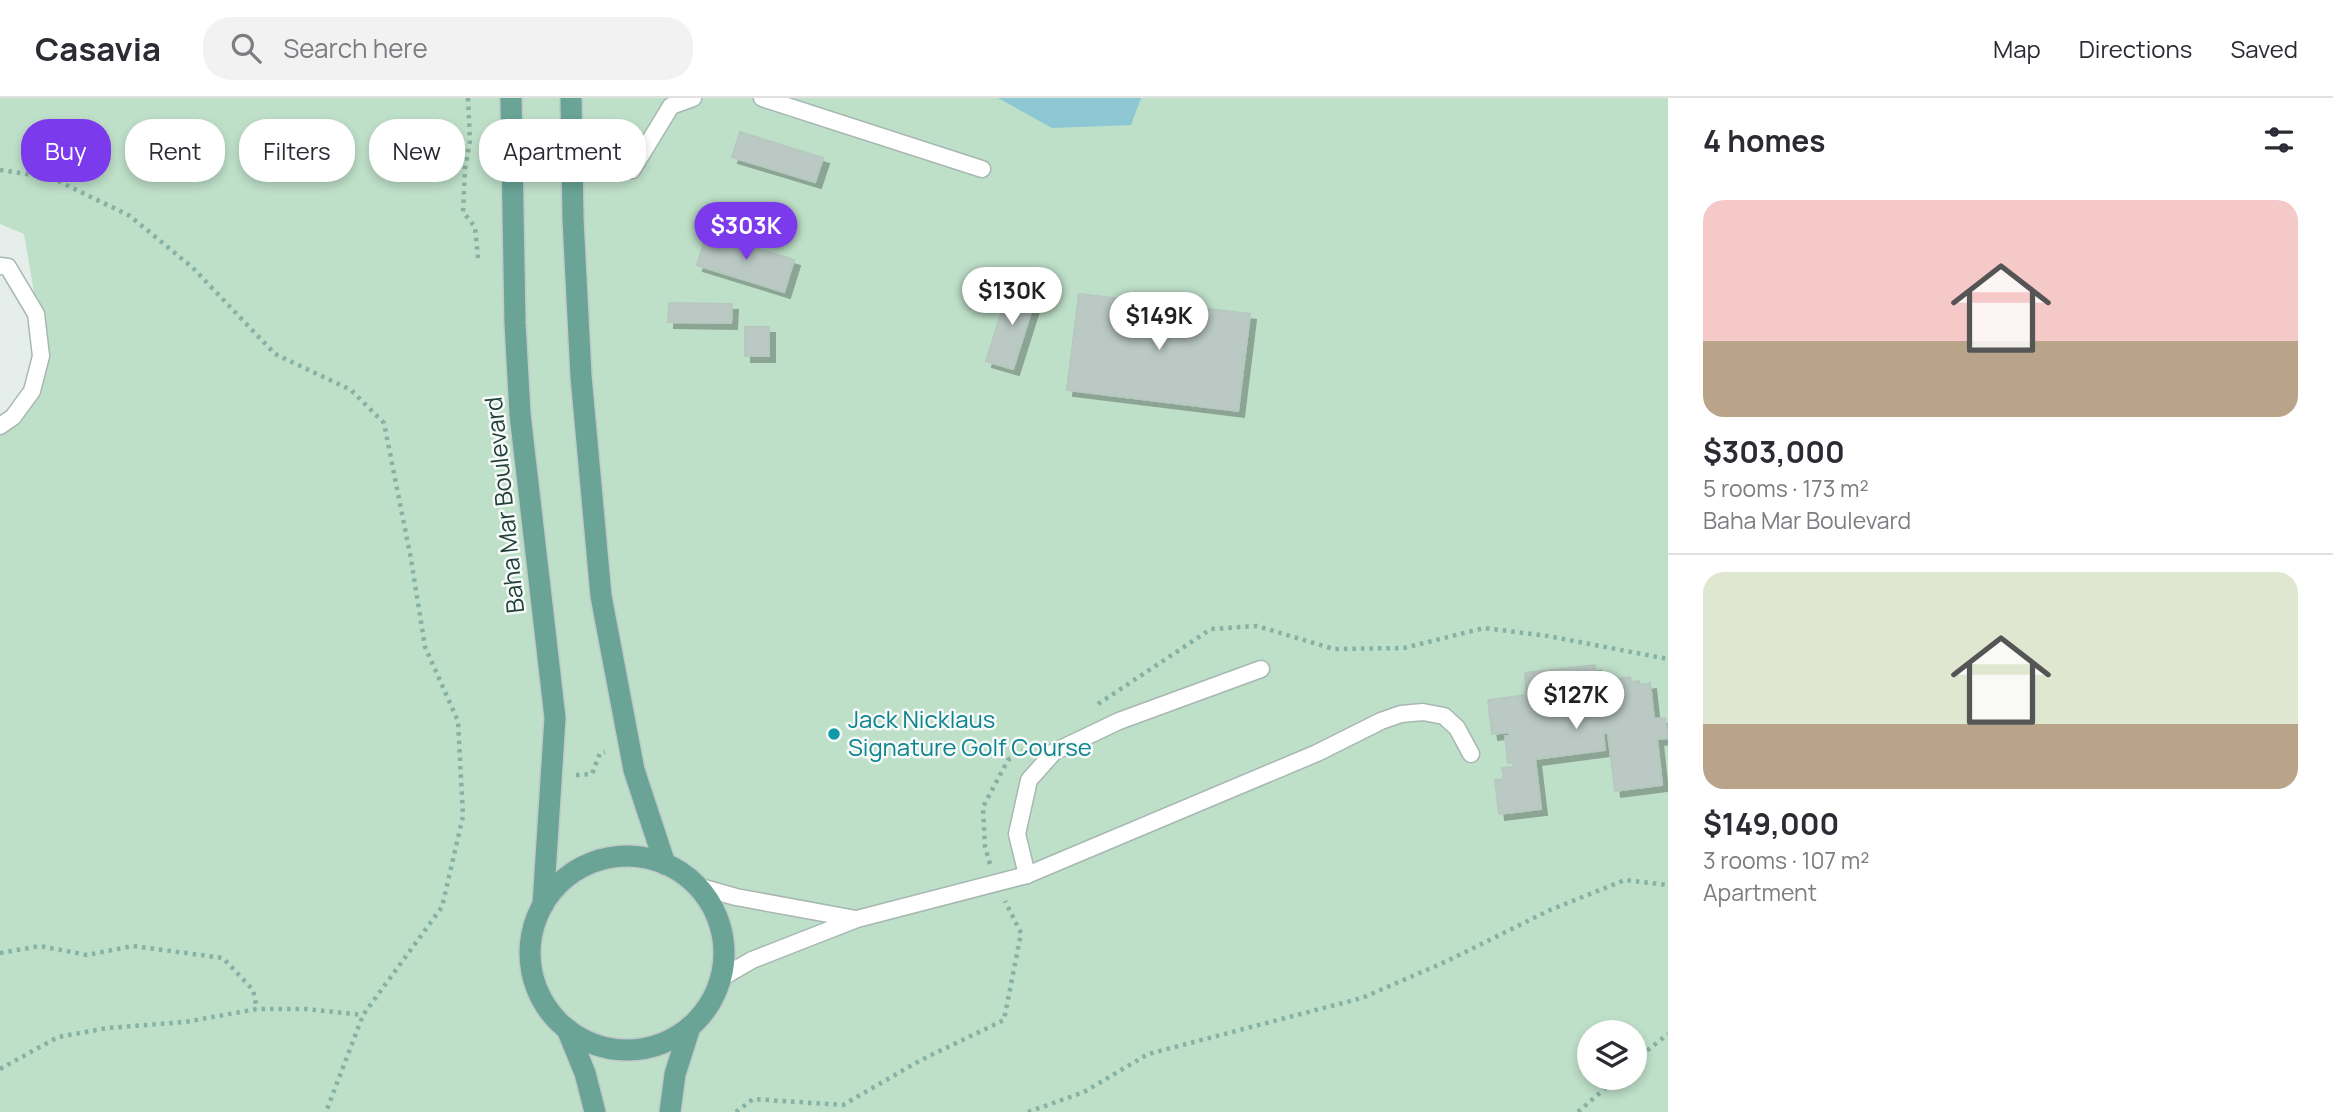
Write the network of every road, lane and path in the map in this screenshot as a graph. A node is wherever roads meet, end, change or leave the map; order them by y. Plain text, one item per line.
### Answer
1 (468, 98) edge
2 (511, 98) edge
3 (571, 98) edge
4 (693, 98) edge
5 (762, 98) edge
6 (572, 119) edge
7 (646, 147) edge
8 (982, 169) dead end
9 (0, 170) edge
10 (573, 182) edge
11 (478, 258) dead end
12 (0, 266) edge
13 (0, 426) edge
14 (1668, 659) edge
15 (1261, 668) dead end
16 (1087, 711) dead end
17 (1031, 746) dead end
18 (630, 747) junction
19 (1471, 754) dead end
20 (551, 777) junction
21 (665, 864) junction
22 (1027, 875) junction
23 (996, 883) junction
24 (1668, 885) edge
25 (698, 886) junction
26 (543, 905) junction
27 (857, 919) junction
28 (0, 953) edge
29 (721, 978) junction
30 (257, 1009) junction
31 (363, 1015) junction
32 (690, 1027) junction
33 (567, 1029) junction
34 (1668, 1034) edge
35 (1647, 1051) edge
36 (0, 1069) edge
37 (1603, 1090) edge
38 (843, 1105) junction
39 (326, 1112) edge
40 (595, 1112) edge
41 (670, 1112) edge
42 (736, 1112) edge
43 (845, 1112) edge
44 (1028, 1112) edge
45 (1578, 1112) edge

1 - 11 path
2 - 20 main road, Baha Mar Boulevard
3 - 6 main road
4 - 7 lane
5 - 8 lane
9 - 31 path
10 - 18 main road
12 - 13 lane
14 - 16 path
15 - 22 lane
17 - 23 path
18 - 20 path
18 - 21 main road
19 - 22 lane
20 - 26 main road, Baha Mar Boulevard
21 - 25 main road
21 - 26 main road
22 - 23 lane
23 - 27 lane
23 - 38 path
24 - 44 path
25 - 27 lane
25 - 29 main road
26 - 33 main road
27 - 29 lane
28 - 30 path
29 - 32 main road
30 - 31 path
30 - 36 path
31 - 39 path
32 - 33 main road
32 - 41 main road
33 - 40 main road
34 - 35 path
37 - 45 path
38 - 42 path
38 - 43 path

